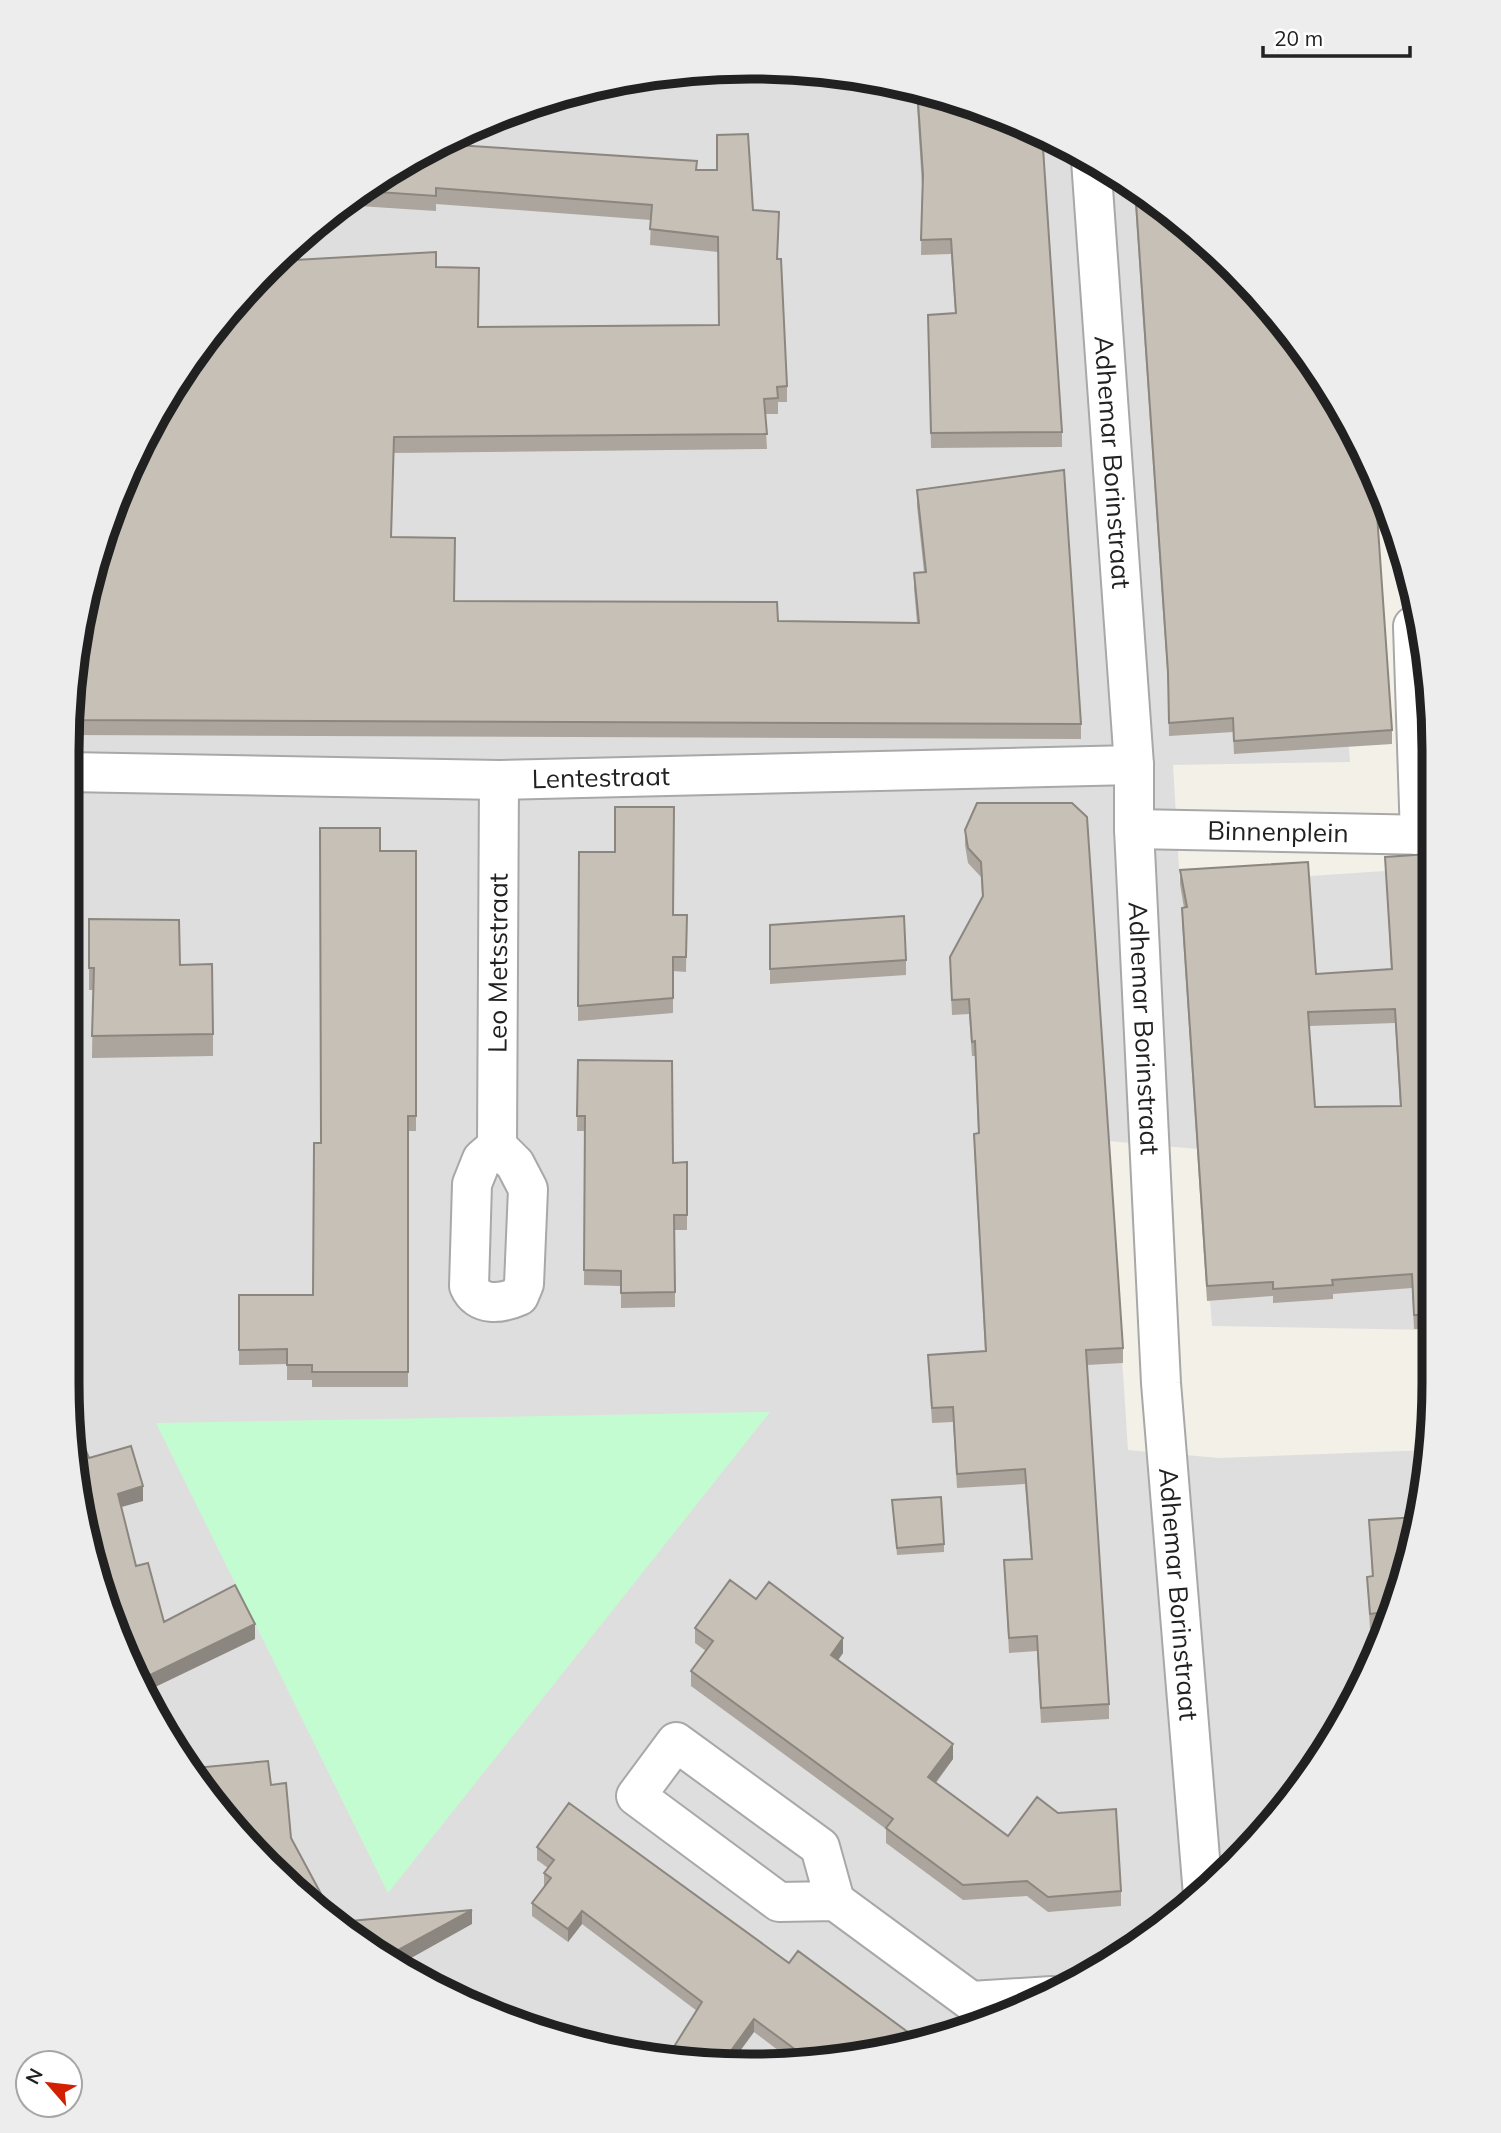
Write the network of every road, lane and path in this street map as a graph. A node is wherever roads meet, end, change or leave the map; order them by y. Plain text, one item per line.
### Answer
1 (1092, 173) edge
2 (1414, 648) edge
3 (1134, 765) junction
4 (79, 772) edge
5 (499, 780) junction
6 (1422, 784) edge
7 (1134, 829) junction
8 (1422, 836) edge
9 (496, 1146) dead end
10 (1202, 1880) edge
11 (835, 1901) junction
12 (1019, 1998) edge

1 - 3 street, Adhemar Borinstraat
2 - 6 street, Binnenplein
3 - 5 street, Lentestraat
3 - 7 street, Adhemar Borinstraat
4 - 5 street, Lentestraat
5 - 9 street, Leo Metsstraat
7 - 8 street, Binnenplein
7 - 10 street, Adhemar Borinstraat
11 - 11 street
11 - 12 street

